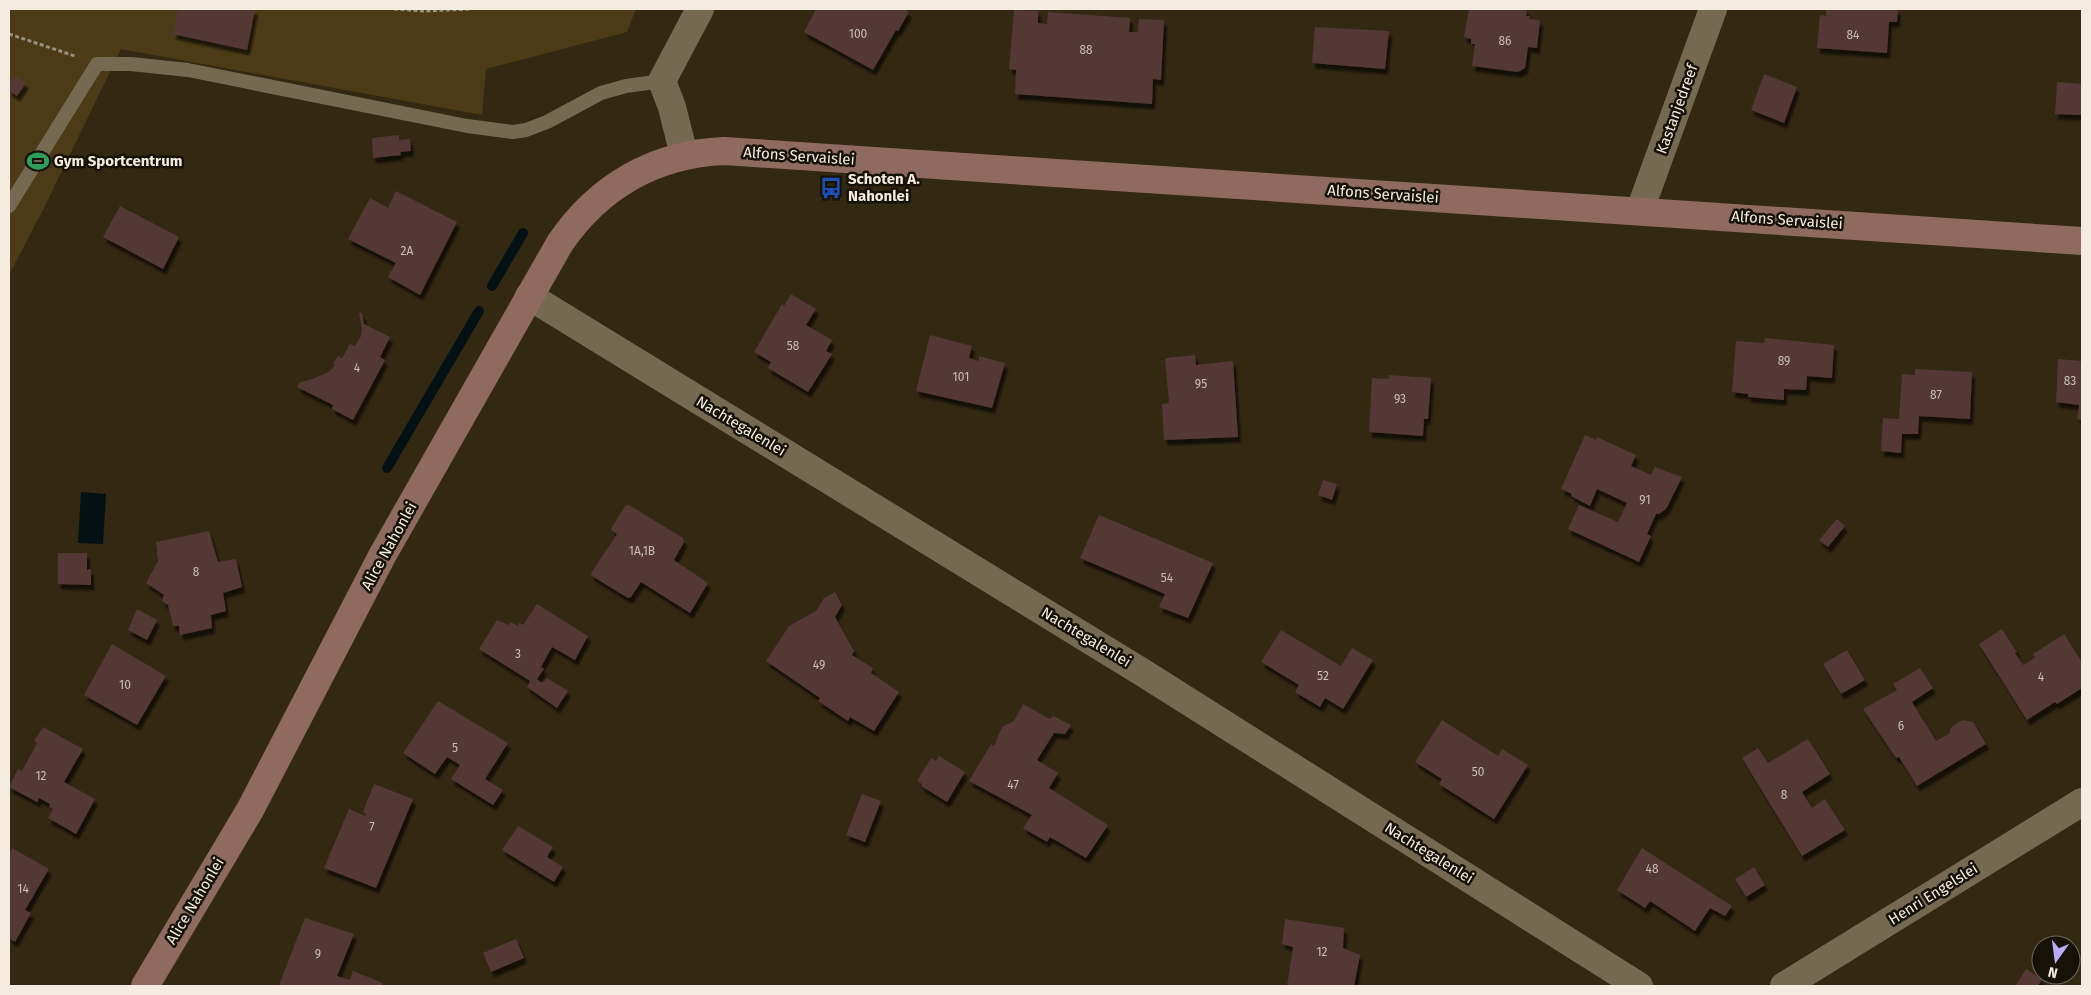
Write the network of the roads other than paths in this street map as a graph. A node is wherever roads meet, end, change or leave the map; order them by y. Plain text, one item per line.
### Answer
1 (700, 9) edge
2 (1713, 9) edge
3 (662, 81) junction
4 (684, 155) junction
5 (9, 206) edge
6 (1640, 210) junction
7 (2082, 241) edge
8 (529, 296) junction
9 (2082, 802) edge
10 (145, 986) edge
11 (1639, 986) edge
12 (1784, 986) edge

1 - 3 street
2 - 6 street, Kastanjedreef
3 - 4 street
3 - 5 lane
4 - 6 street, Alfons Servaislei
4 - 8 street, Alice Nahonlei
6 - 7 street, Alfons Servaislei
8 - 10 street, Alice Nahonlei
8 - 11 street, Nachtegalenlei
9 - 12 street, Henri Engelslei

